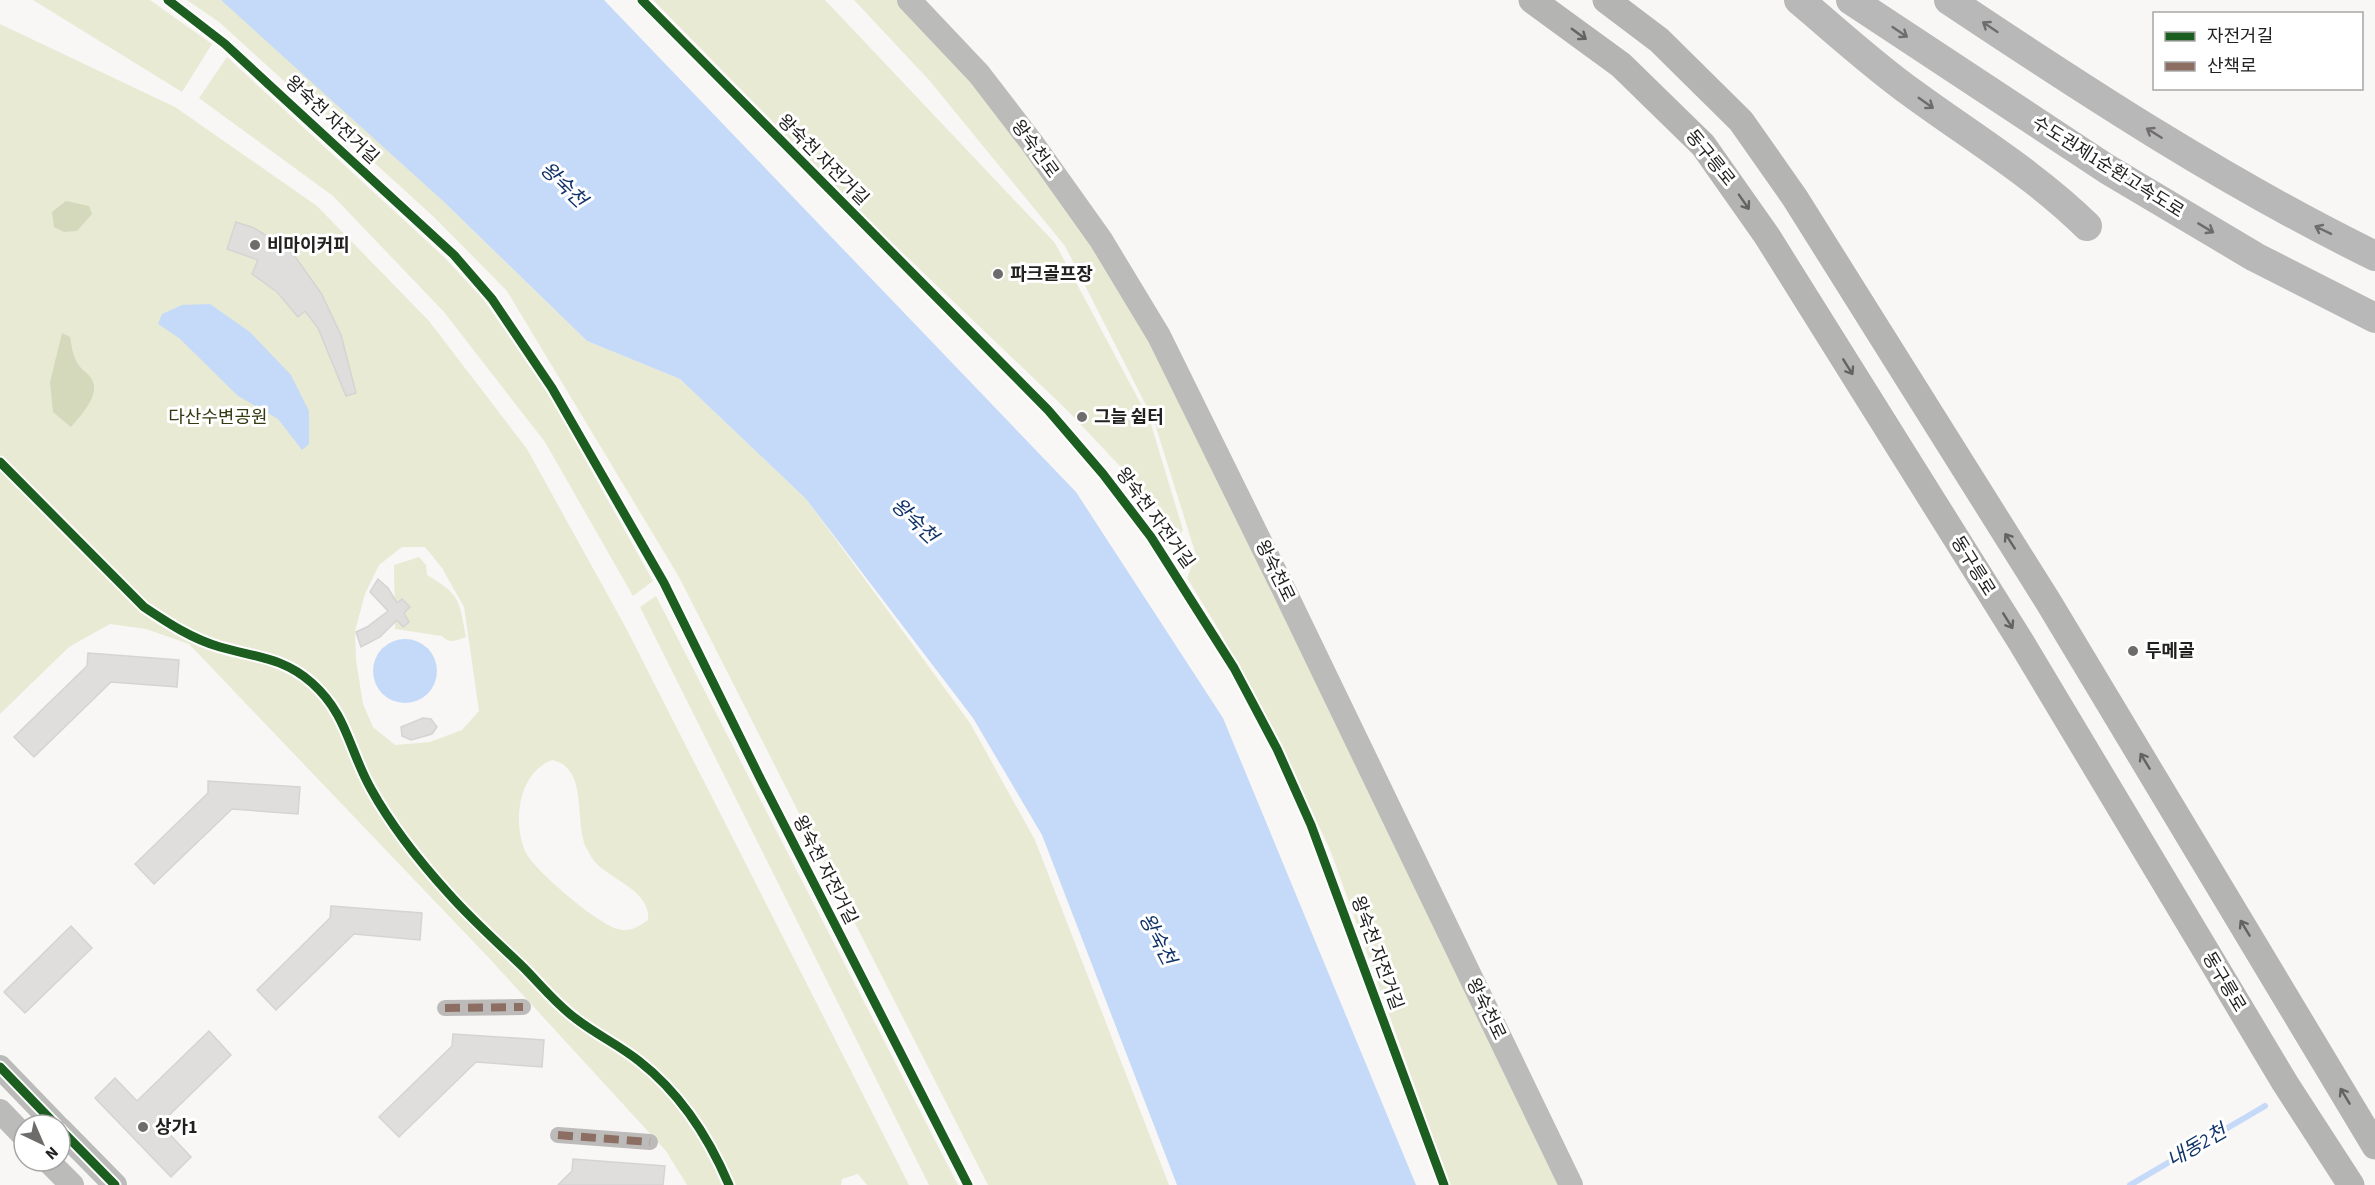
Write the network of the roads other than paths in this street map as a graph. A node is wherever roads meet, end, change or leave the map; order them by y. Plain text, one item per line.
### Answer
1 (909, 0) edge
2 (1532, 0) edge
3 (1606, 0) edge
4 (1799, 0) edge
5 (1851, 0) edge
6 (1949, 0) edge
7 (2087, 226) dead end
8 (2375, 256) edge
9 (2375, 318) edge
10 (523, 1007) dead end
11 (445, 1008) dead end
12 (0, 1067) edge
13 (0, 1111) edge
14 (45, 1113) edge
15 (12, 1124) edge
16 (558, 1135) dead end
17 (72, 1141) edge
18 (651, 1142) dead end
19 (2375, 1146) edge
20 (60, 1173) edge
21 (72, 1185) edge
22 (115, 1185) edge
23 (1571, 1185) edge
24 (2351, 1185) edge

1 - 23 street, 왕숙천로
2 -> 24 main road, 동구릉로
19 -> 3 main road
4 -> 7 highway
5 -> 9 highway, 수도권제1순환고속도로
8 -> 6 highway
10 - 11 street
12 - 14 street
13 - 15 street
16 - 18 street
17 - 22 street
20 - 21 street

